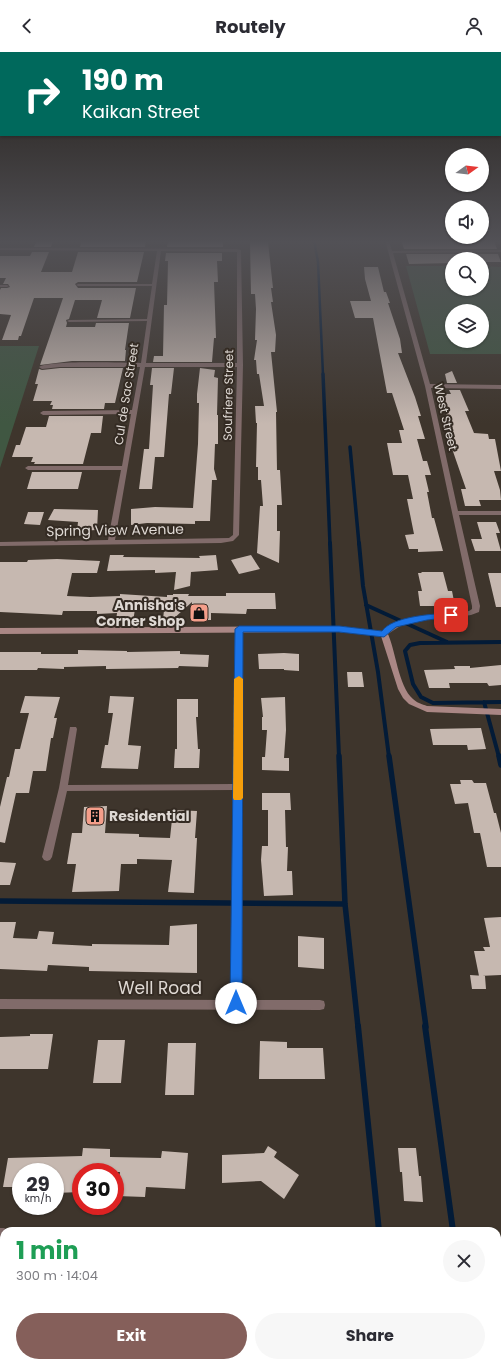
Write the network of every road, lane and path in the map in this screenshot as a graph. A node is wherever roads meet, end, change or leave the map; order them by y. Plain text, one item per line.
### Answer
1 (151, 301) edge
2 (239, 301) edge
3 (405, 301) edge
4 (148, 320) junction
5 (69, 321) dead end
6 (143, 365) junction
7 (240, 365) junction
8 (42, 368) dead end
9 (428, 386) junction
10 (501, 386) edge
11 (134, 412) junction
12 (43, 413) dead end
13 (28, 468) dead end
14 (125, 468) junction
15 (457, 513) junction
16 (501, 513) edge
17 (231, 540) joint
18 (111, 542) junction
19 (0, 544) edge
20 (239, 629) junction
21 (0, 631) edge
22 (384, 634) junction
23 (501, 712) edge
24 (73, 728) dead end
25 (238, 787) junction
26 (63, 788) junction
27 (48, 857) dead end
28 (236, 1003) junction
29 (0, 1004) edge
30 (320, 1004) dead end

1 - 4 street, Cul de Sac Street
2 - 7 street, Soufriere Street
3 - 9 street, West Street
4 - 5 street
4 - 6 street, Cul de Sac Street
6 - 7 street
6 - 8 street
6 - 11 street, Cul de Sac Street
7 - 17 street, Soufriere Street
9 - 10 street
9 - 15 street, West Street
11 - 12 street
11 - 14 street, Cul de Sac Street
13 - 14 street
14 - 18 street, Cul de Sac Street
15 - 16 street
15 - 22 street, West Street
17 - 18 street, Spring View Avenue
18 - 19 street, Spring View Avenue
20 - 21 street
20 - 22 street
20 - 25 street
22 - 23 street
24 - 26 street
25 - 26 street
25 - 28 street
26 - 27 street
28 - 29 street, Well Road
28 - 30 street, Well Road

